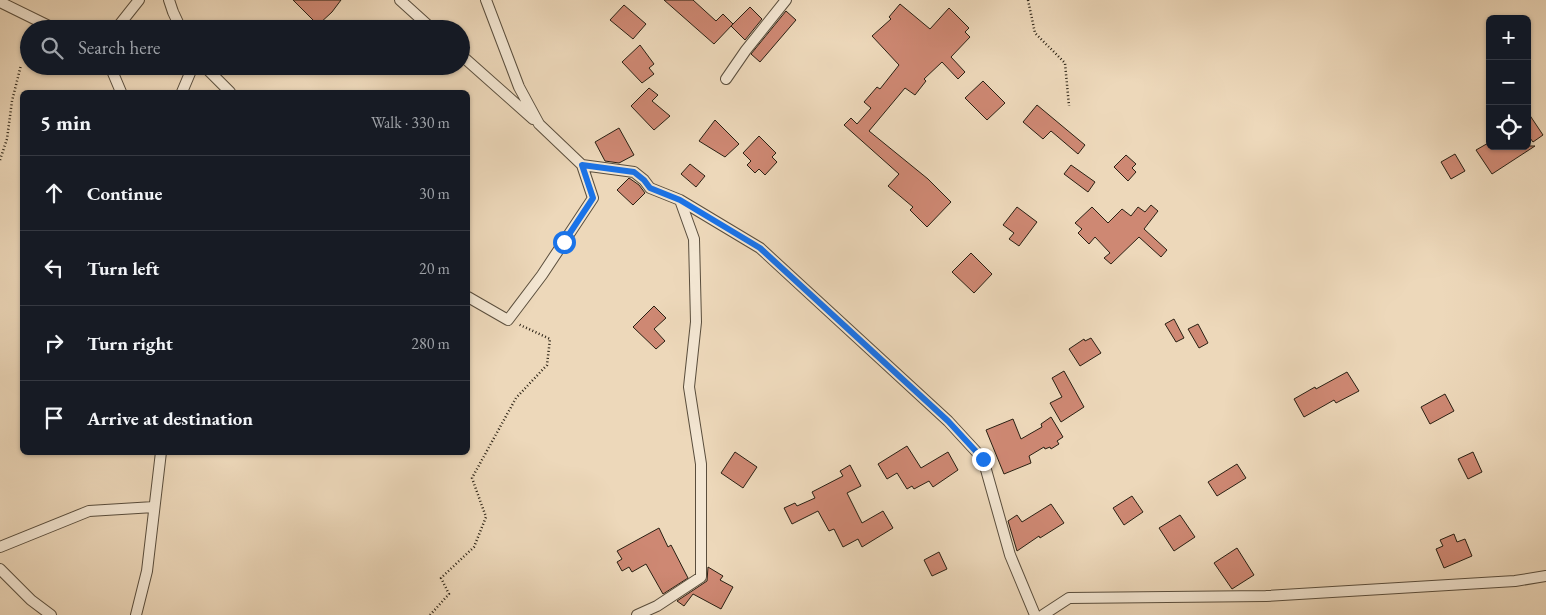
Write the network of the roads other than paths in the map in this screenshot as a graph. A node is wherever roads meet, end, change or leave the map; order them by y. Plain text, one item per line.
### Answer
1 (139, 0) edge
2 (169, 0) edge
3 (400, 0) edge
4 (486, 0) edge
5 (786, 0) edge
6 (0, 2) edge
7 (37, 20) edge
8 (123, 20) edge
9 (177, 20) edge
10 (422, 20) edge
11 (470, 63) edge
12 (114, 75) edge
13 (189, 75) edge
14 (213, 75) edge
15 (726, 80) dead end
16 (120, 90) edge
17 (183, 90) edge
18 (228, 90) edge
19 (539, 124) junction
20 (582, 165) junction
21 (680, 200) junction
22 (470, 298) edge
23 (161, 455) edge
24 (154, 507) junction
25 (0, 547) edge
26 (0, 569) edge
27 (1546, 576) edge
28 (50, 615) edge
29 (136, 615) edge
30 (637, 615) edge
31 (1035, 615) edge
32 (1043, 615) edge

1 - 8 street
2 - 9 street
3 - 10 street
4 - 19 street
5 - 15 street
6 - 7 street
11 - 19 street
12 - 16 street
13 - 17 street
14 - 18 street
19 - 20 street
20 - 21 street
20 - 22 street
21 - 30 street
21 - 31 street
23 - 24 street
24 - 25 street
24 - 29 street
26 - 28 street
27 - 32 street

